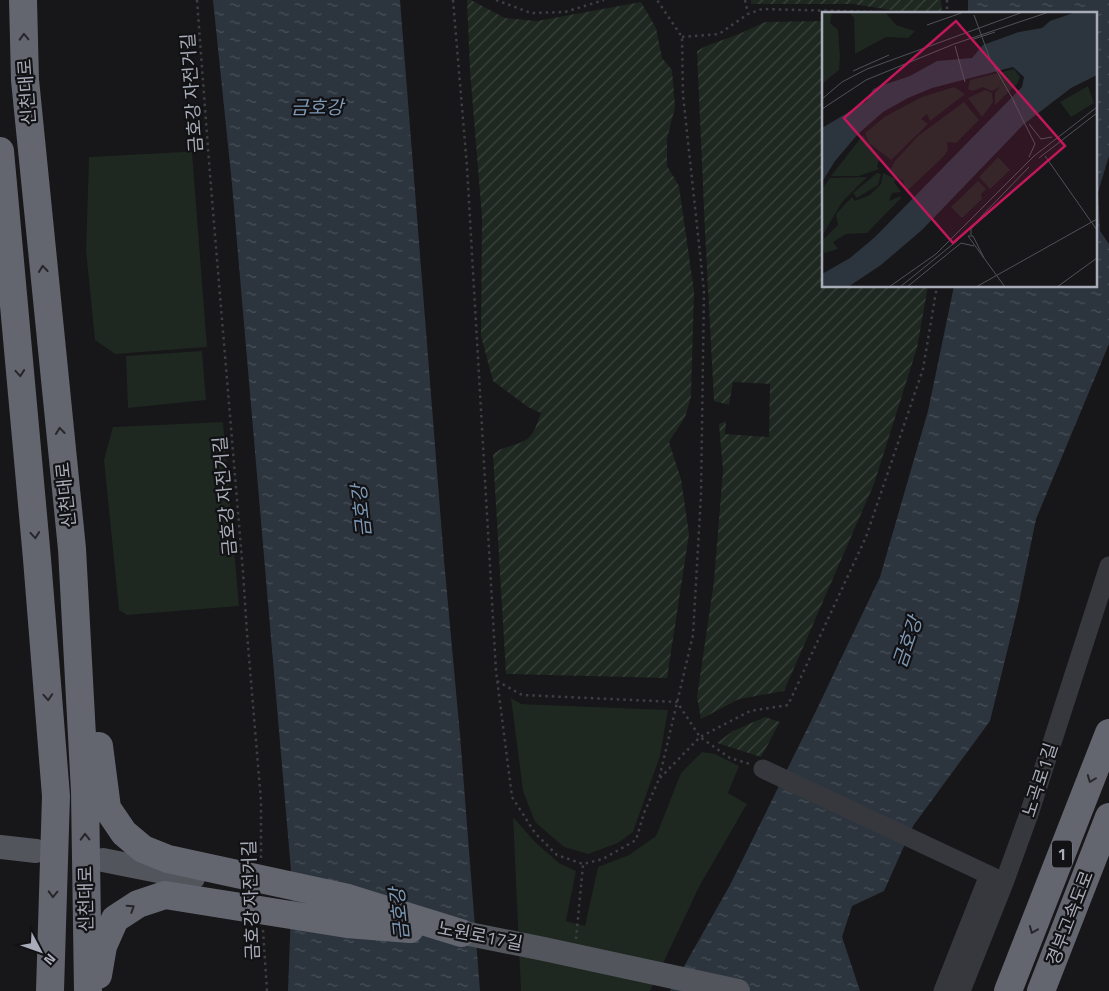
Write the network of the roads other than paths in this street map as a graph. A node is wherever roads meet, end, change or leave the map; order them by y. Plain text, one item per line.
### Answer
1 (23, 0) edge
2 (0, 150) edge
3 (0, 218) edge
4 (17, 340) junction
5 (72, 549) junction
6 (1109, 566) edge
7 (1109, 733) edge
8 (763, 769) road end
9 (1109, 817) edge
10 (0, 847) edge
11 (36, 851) dead end
12 (103, 860) dead end
13 (996, 879) junction
14 (461, 932) junction
15 (1012, 983) edge
16 (1042, 988) edge
17 (50, 991) edge
18 (88, 991) edge
19 (96, 991) edge
20 (738, 991) edge
21 (943, 991) edge
22 (961, 991) edge

5 -> 1 highway, 신천대로
2 - 4 highway, 신천대로
3 - 4 highway
4 -> 17 highway, 신천대로
5 - 14 highway
18 -> 5 highway, 신천대로
6 - 13 street, 노곡로1길
7 -> 15 highway, 경부고속도로 / 1
8 - 13 street
9 - 16 highway, 경부고속도로 / 1
10 - 11 main road
12 - 14 main road, 노원로17길
13 - 21 street
13 - 22 street, 노곡로1길
19 -> 14 highway
14 - 20 main road, 노원로17길

